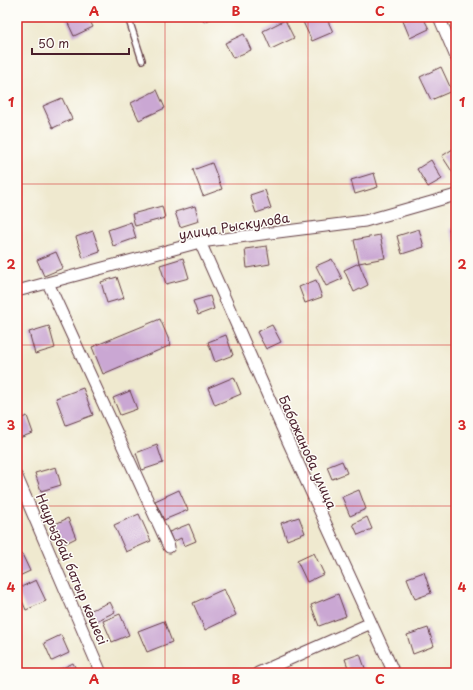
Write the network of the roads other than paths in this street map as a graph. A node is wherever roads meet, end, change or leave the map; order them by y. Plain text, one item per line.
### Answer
1 (128, 17) edge
2 (439, 17) edge
3 (456, 57) edge
4 (142, 60) dead end
5 (456, 195) edge
6 (200, 242) junction
7 (48, 283) junction
8 (17, 291) edge
9 (17, 477) edge
10 (169, 547) dead end
11 (371, 623) junction
12 (101, 673) edge
13 (258, 673) edge
14 (394, 673) edge

1 - 4 lane
2 - 3 street
5 - 6 street, улица Рыскулова
6 - 7 street, улица Рыскулова
6 - 11 street, Бабажанова улица
7 - 8 street, улица Рыскулова
7 - 10 street
9 - 12 street, Наурызбай батыр көшесі
11 - 13 street
11 - 14 street, Бабажанова улица

